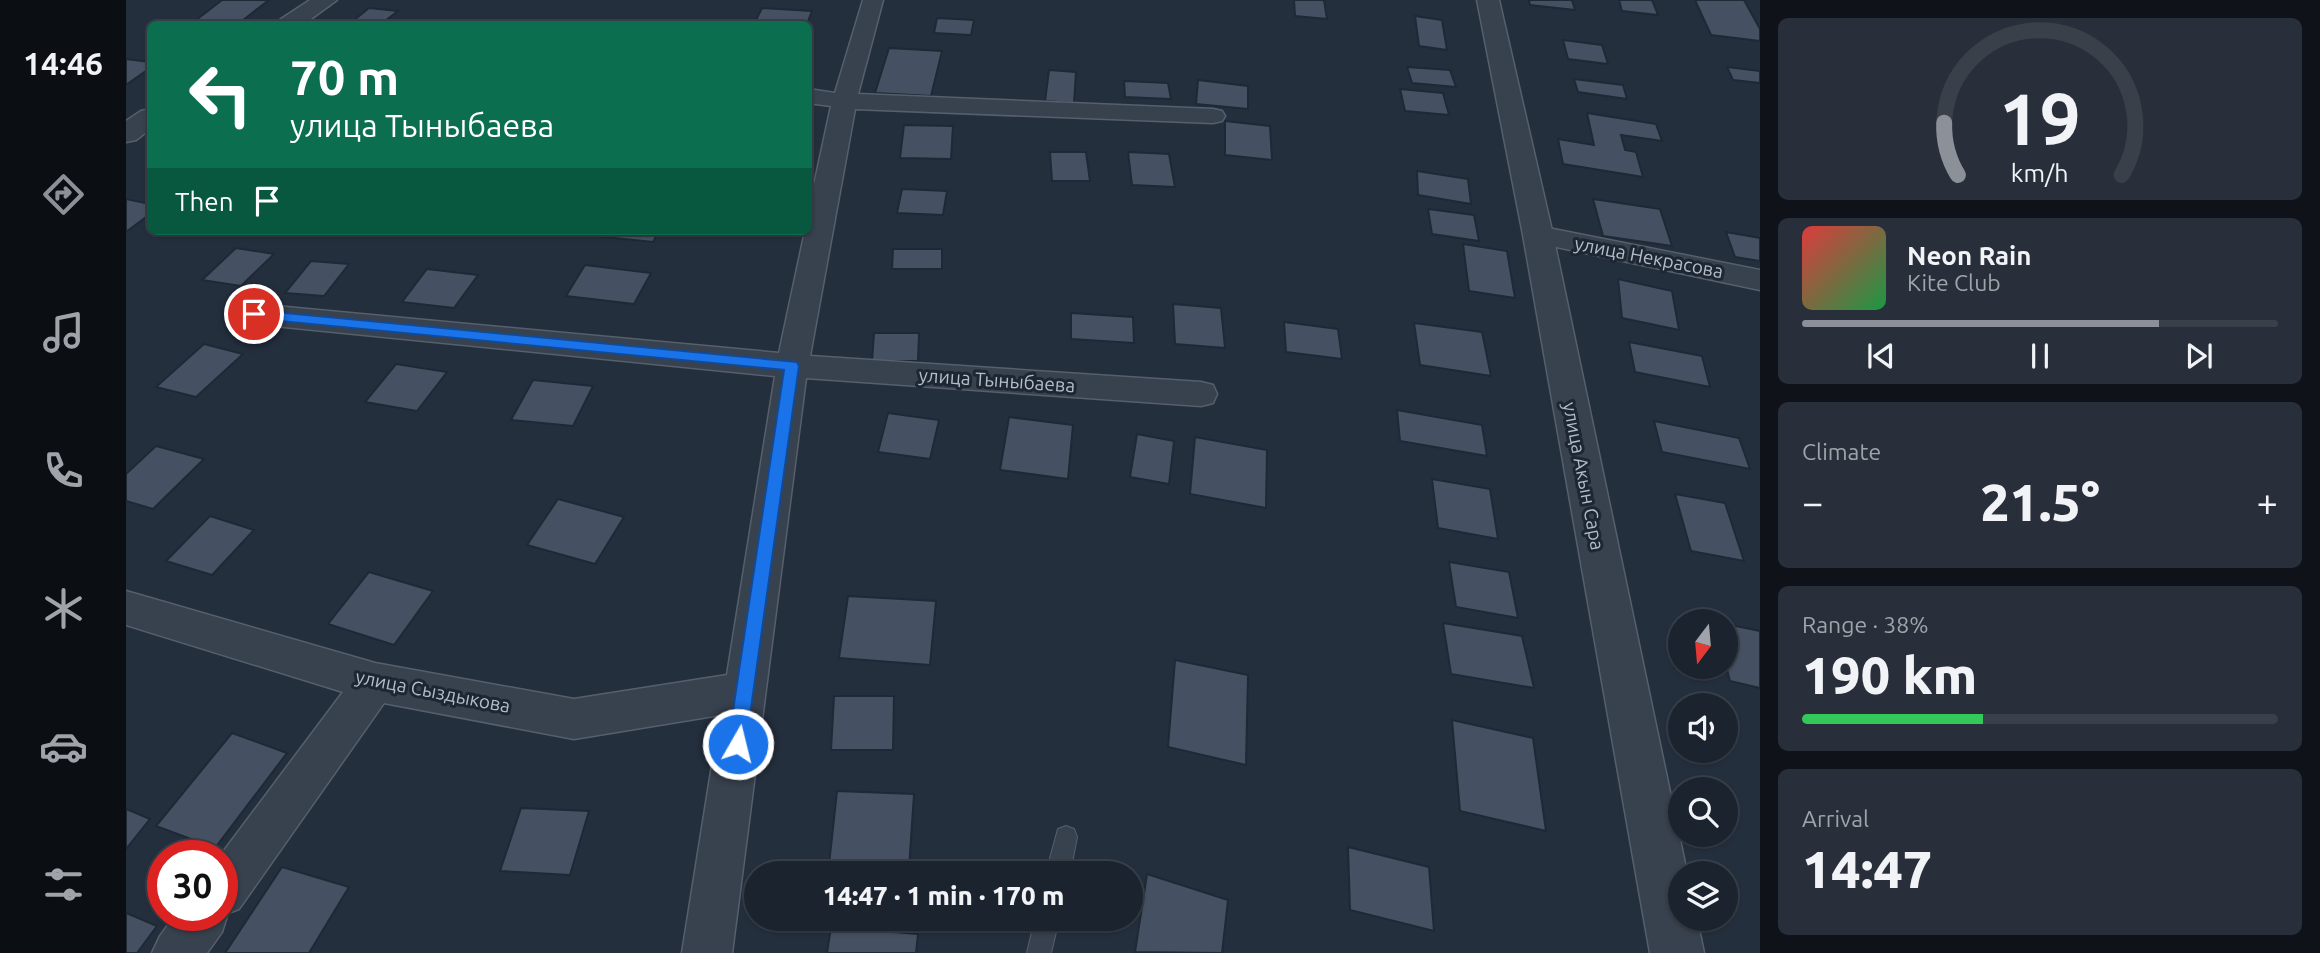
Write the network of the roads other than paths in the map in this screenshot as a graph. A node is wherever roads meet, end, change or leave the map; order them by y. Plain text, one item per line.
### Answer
1 (326, 0) edge
2 (873, 0) edge
3 (1488, 0) edge
4 (294, 21) edge
5 (812, 97) edge
6 (844, 101) junction
7 (1213, 116) dead end
8 (147, 119) edge
9 (126, 134) edge
10 (1538, 235) junction
11 (1760, 280) edge
12 (254, 314) dead end
13 (792, 366) junction
14 (1201, 394) dead end
15 (126, 608) edge
16 (374, 682) junction
17 (746, 691) junction
18 (1066, 837) dead end
19 (1061, 861) edge
20 (238, 870) edge
21 (193, 931) edge
22 (1044, 931) edge
23 (177, 953) edge
24 (707, 953) edge
25 (1039, 953) edge
26 (1677, 953) edge

1 - 4 street
2 - 6 street
3 - 10 street, улица Акын Сара
5 - 6 street
6 - 7 street
6 - 13 street
8 - 9 street
10 - 11 street, улица Некрасова
10 - 26 street, улица Акын Сара
12 - 13 street, улица Тыныбаева
13 - 14 street, улица Тыныбаева
13 - 17 street
15 - 16 street, улица Сыздыкова
16 - 17 street, улица Сыздыкова
16 - 20 street
17 - 24 street
18 - 19 lane
21 - 23 street
22 - 25 lane

